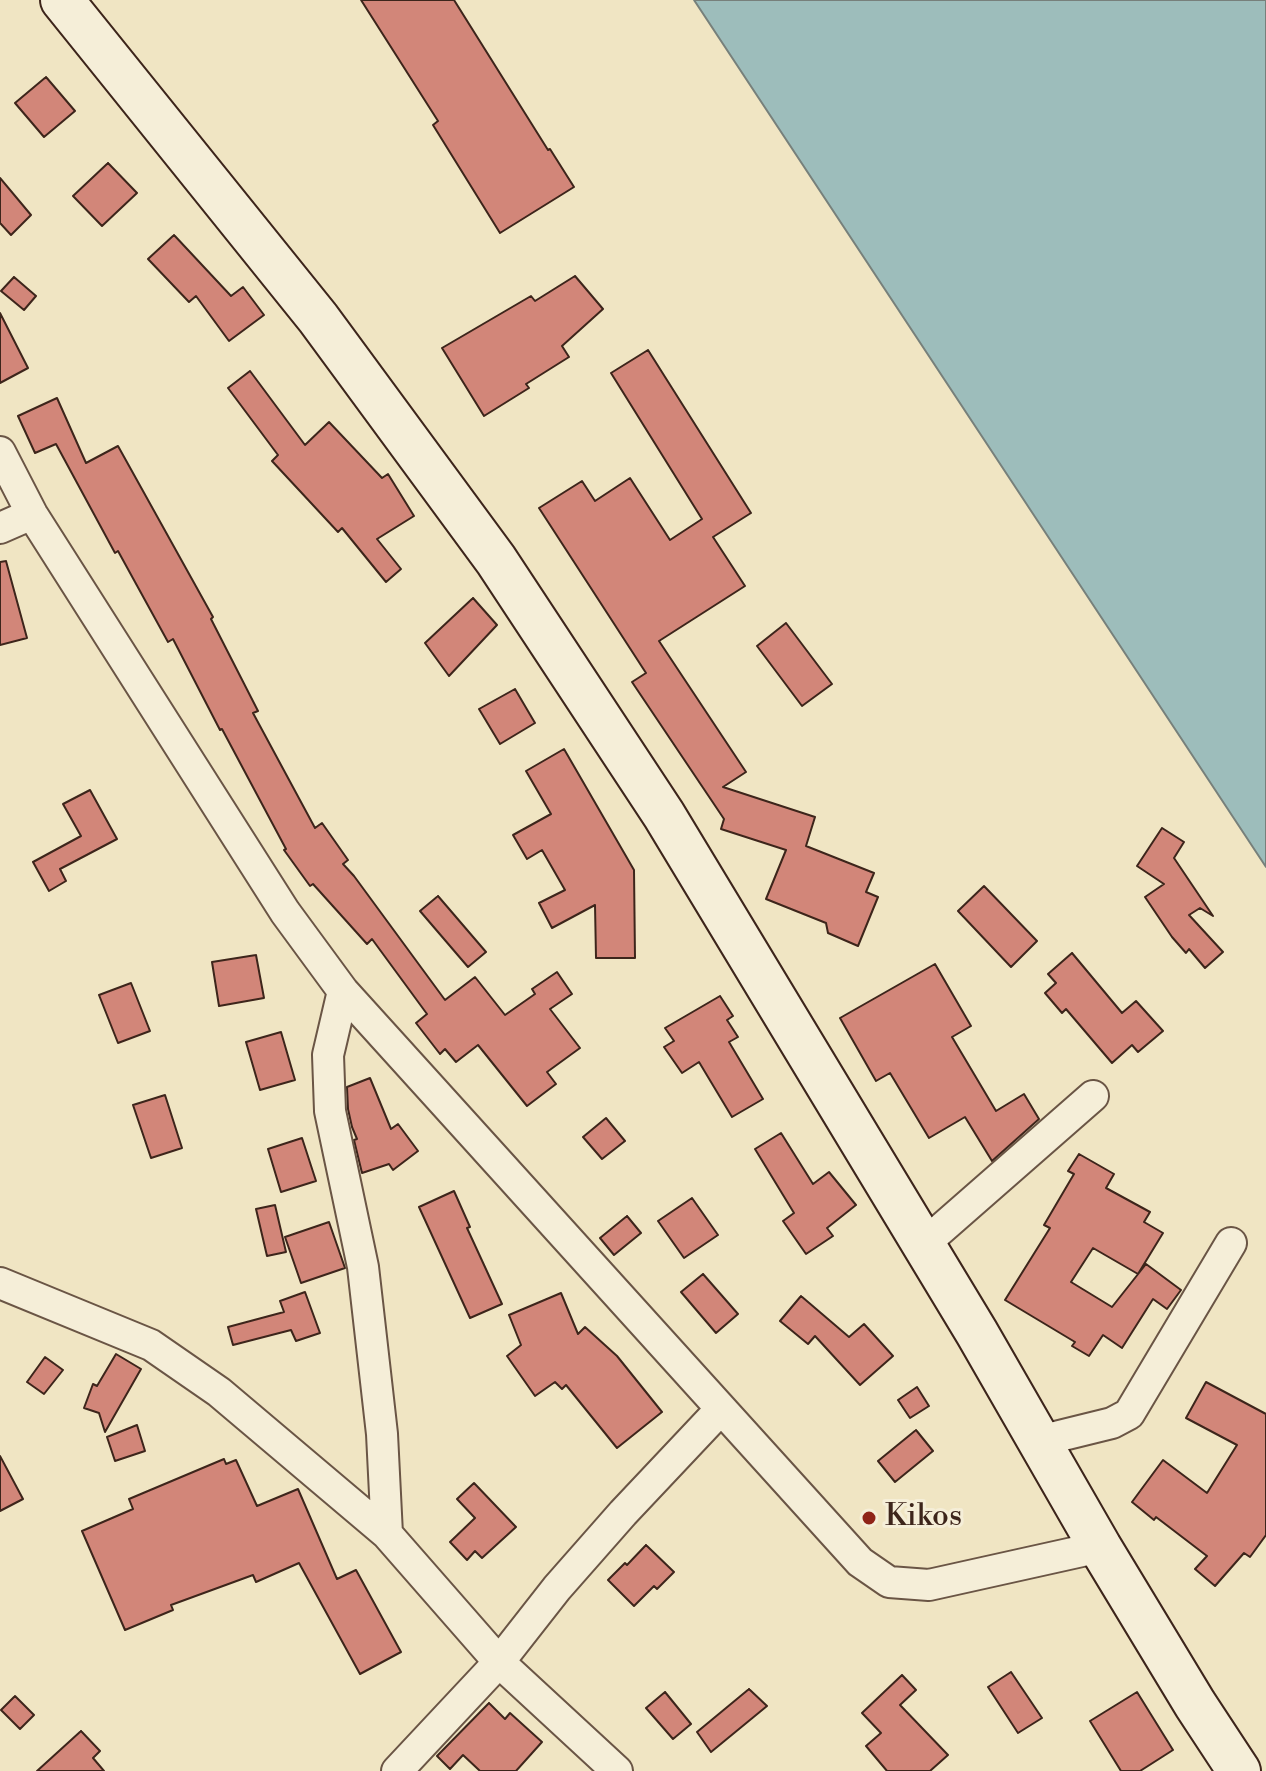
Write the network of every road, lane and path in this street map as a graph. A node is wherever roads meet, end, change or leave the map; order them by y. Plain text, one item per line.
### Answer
1 (62, 0) edge
2 (0, 452) edge
3 (32, 514) junction
4 (0, 528) edge
5 (343, 991) junction
6 (1093, 1096) dead end
7 (1231, 1243) dead end
8 (924, 1244) junction
9 (0, 1283) edge
10 (721, 1409) junction
11 (1039, 1441) junction
12 (387, 1534) junction
13 (1100, 1547) junction
14 (499, 1662) junction
15 (397, 1771) edge
16 (617, 1771) edge
17 (1239, 1771) edge

1 - 8 street
2 - 3 street
3 - 4 street
3 - 5 street
5 - 10 street
5 - 12 street
6 - 8 street
7 - 11 street
8 - 11 street
9 - 12 street
10 - 13 street
10 - 14 street
11 - 13 street
12 - 14 street
13 - 17 street
14 - 15 street
14 - 16 street

